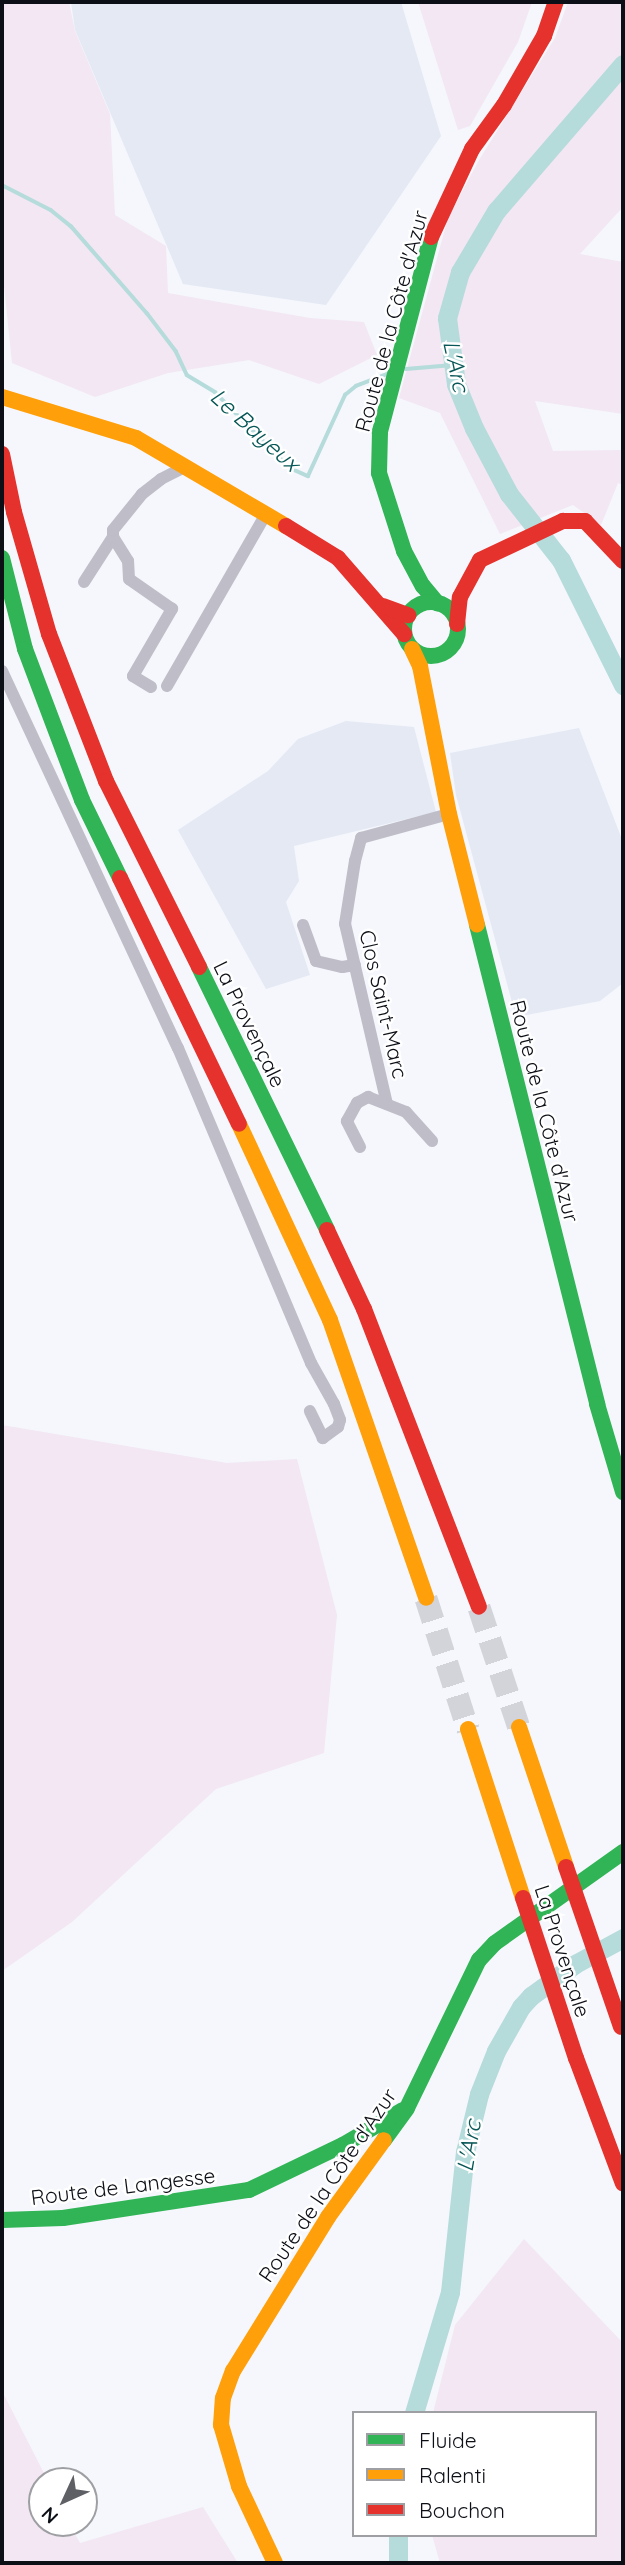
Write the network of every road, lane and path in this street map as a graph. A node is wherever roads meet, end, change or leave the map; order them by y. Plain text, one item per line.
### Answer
1 (556, 2) edge
2 (2, 397) edge
3 (2, 454) edge
4 (187, 466) junction
5 (266, 514) junction
6 (113, 537) junction
7 (404, 551) junction
8 (2, 558) edge
9 (623, 561) edge
10 (84, 582) dead end
11 (460, 597) junction
12 (383, 606) junction
13 (442, 606) junction
14 (410, 612) junction
15 (457, 624) junction
16 (404, 634) junction
17 (412, 649) junction
18 (443, 653) junction
19 (2, 671) edge
20 (167, 686) dead end
21 (151, 687) dead end
22 (432, 739) junction
23 (449, 814) junction
24 (303, 925) dead end
25 (355, 965) junction
26 (387, 1104) junction
27 (432, 1141) dead end
28 (360, 1147) dead end
29 (310, 1411) dead end
30 (623, 1492) edge
31 (426, 1598) tunnel mouth
32 (479, 1607) tunnel mouth
33 (519, 1727) tunnel mouth
34 (468, 1729) tunnel mouth
35 (623, 1852) edge
36 (622, 2030) edge
37 (407, 2108) junction
38 (623, 2184) edge
39 (2, 2220) edge
40 (275, 2563) edge

1 - 7 main road, Route de la Côte d'Azur
2 - 4 main road
3 - 32 main road, La Provençale
4 - 5 main road
4 - 6 street
5 - 12 main road
5 - 20 street
6 - 10 street
6 - 21 street
7 - 13 main road, Route de la Côte d'Azur
7 - 14 main road, Route de la Côte d'Azur
8 - 31 main road
9 - 11 main road
11 - 13 main road
11 - 15 main road
12 - 14 main road
12 - 16 main road
13 - 14 main road
13 - 15 main road
14 - 16 main road
15 - 18 main road
16 - 17 main road
17 - 18 main road
17 - 22 main road, Route de la Côte d'Azur
18 - 22 main road, Route de la Côte d'Azur
19 - 29 street
22 - 23 main road, Route de la Côte d'Azur
23 - 25 street, Clos Saint-Marc
23 - 30 main road, Route de la Côte d'Azur
24 - 25 street
25 - 26 street, Clos Saint-Marc
26 - 27 street
26 - 28 street
33 - 36 main road, La Provençale, bridge
34 - 38 main road, La Provençale, bridge
35 - 37 main road, Route de la Côte d'Azur
37 - 39 main road, Route de Langesse
37 - 40 main road, Route de la Côte d'Azur

